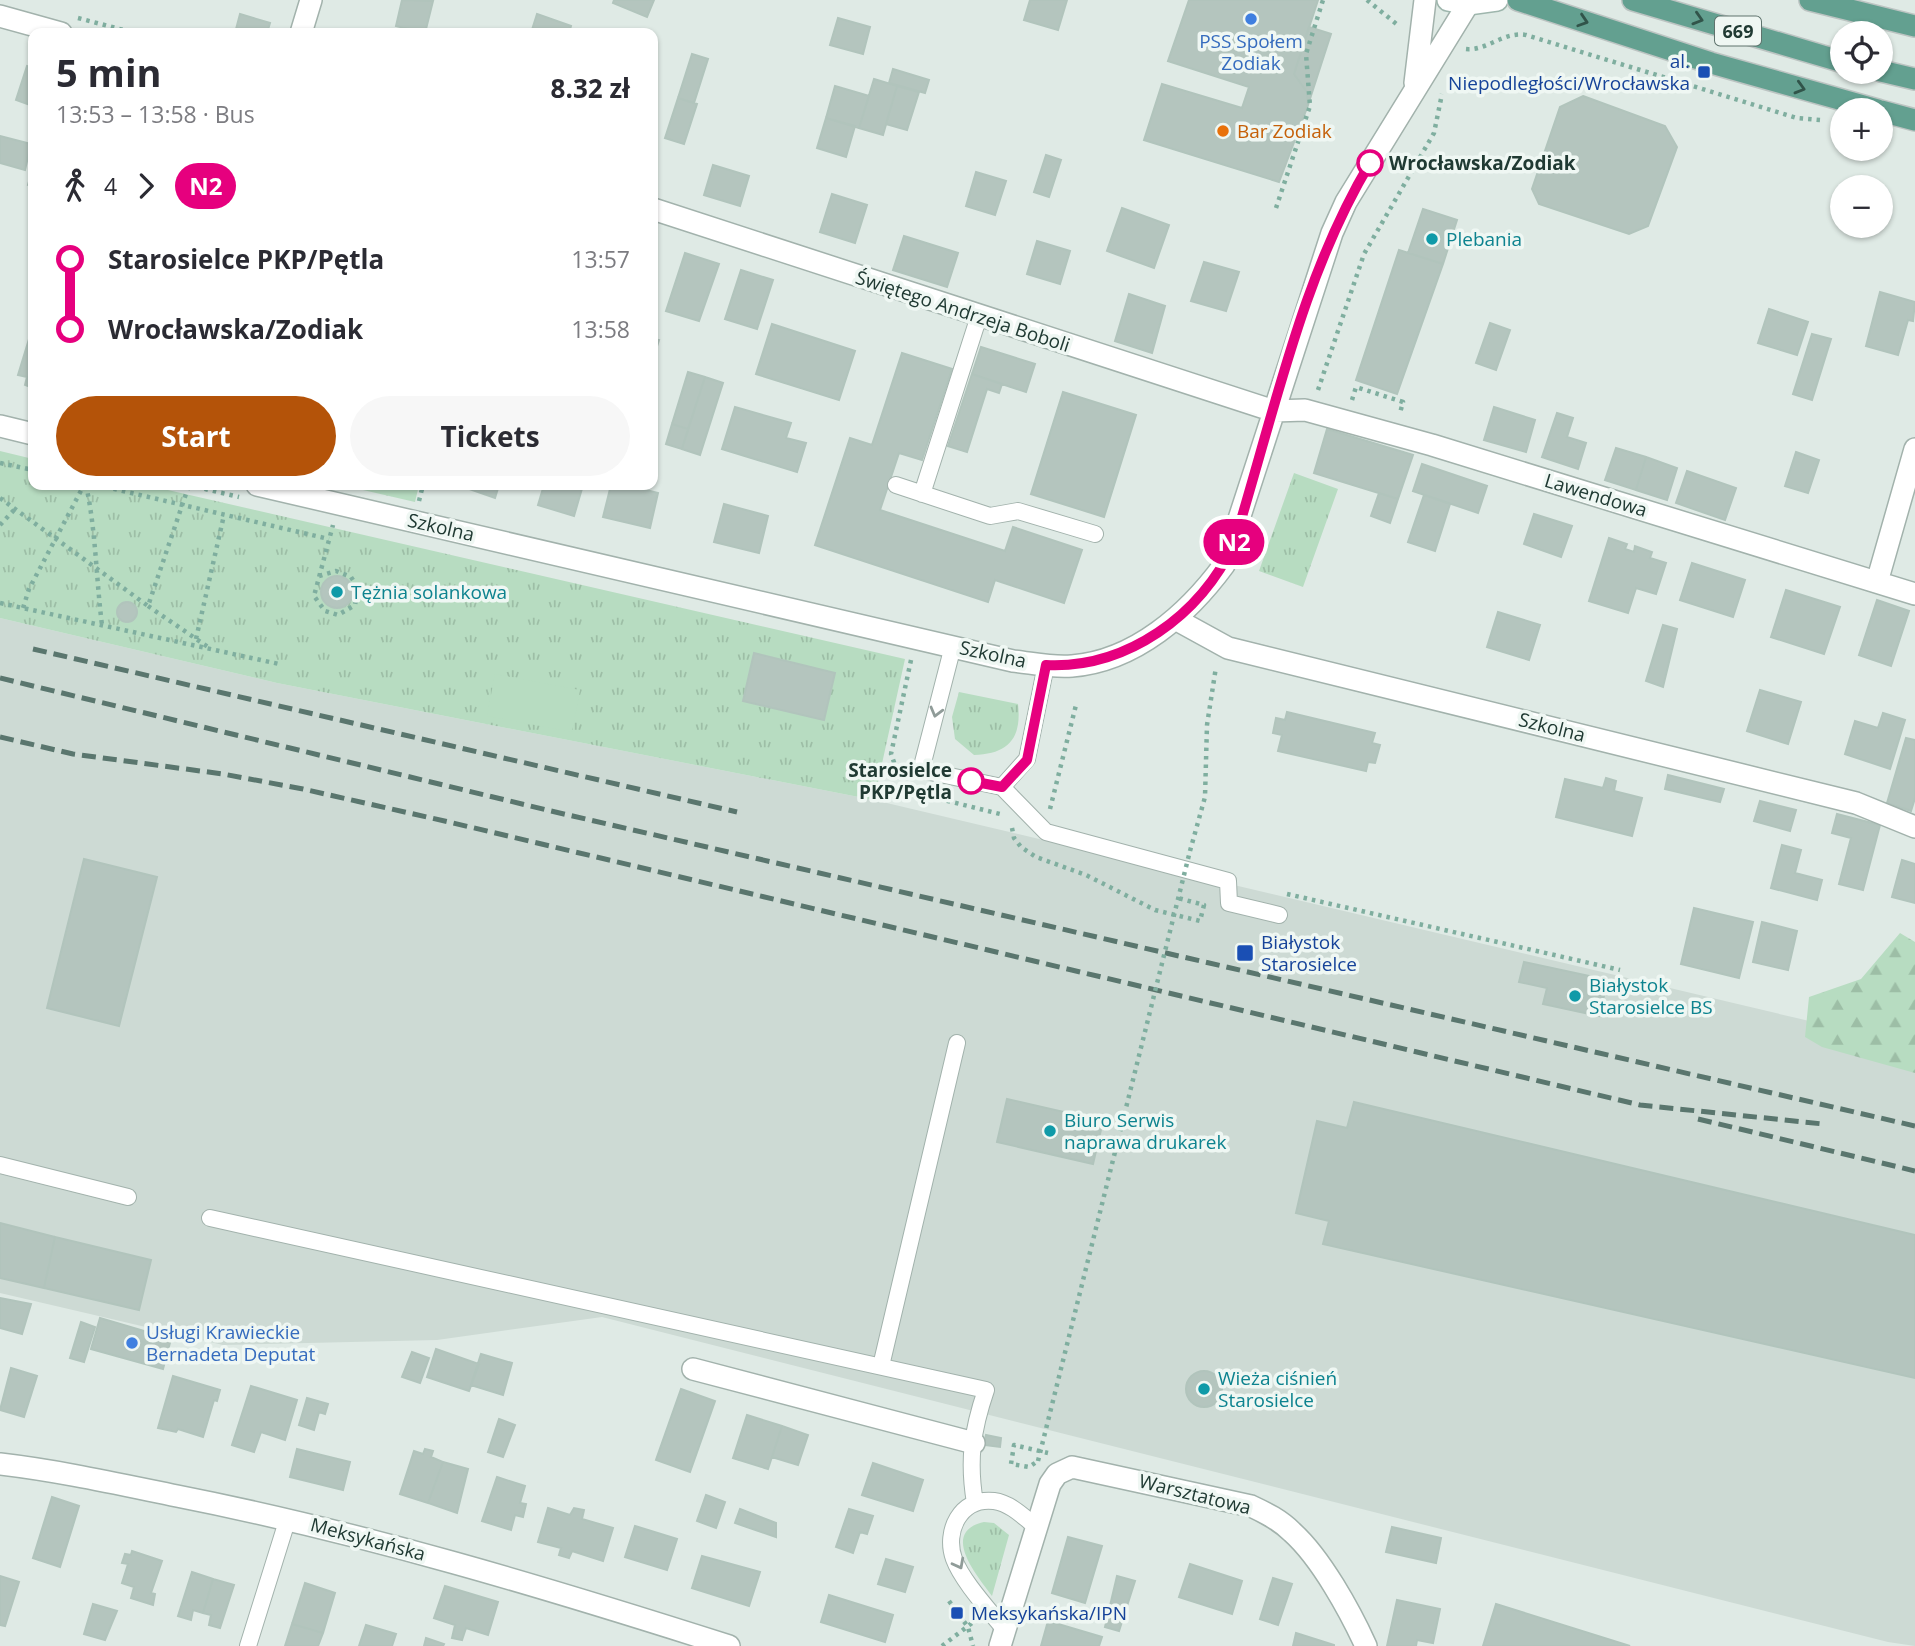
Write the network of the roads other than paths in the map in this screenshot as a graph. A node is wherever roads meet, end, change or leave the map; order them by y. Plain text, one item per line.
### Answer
1 (311, 0) edge
2 (1425, 0) edge
3 (1497, 0) edge
4 (1518, 0) edge
5 (1633, 0) edge
6 (1810, 0) edge
7 (1458, 2) edge
8 (0, 16) edge
9 (1915, 26) edge
10 (43, 28) edge
11 (303, 28) edge
12 (1830, 58) edge
13 (1893, 74) edge
14 (1915, 79) edge
15 (1414, 89) junction
16 (1834, 98) edge
17 (1893, 114) edge
18 (1915, 120) edge
19 (658, 211) edge
20 (979, 316) junction
21 (1274, 411) junction
22 (0, 426) edge
23 (28, 433) edge
24 (1915, 449) edge
25 (896, 485) dead end
26 (279, 490) edge
27 (922, 494) junction
28 (1095, 534) dead end
29 (1877, 582) junction
30 (1915, 594) edge
31 (1177, 620) junction
32 (953, 646) junction
33 (1046, 665) junction
34 (1002, 787) junction
35 (1915, 827) edge
36 (1279, 915) road end
37 (957, 1043) dead end
38 (0, 1165) edge
39 (128, 1197) dead end
40 (210, 1218) dead end
41 (881, 1366) junction
42 (693, 1369) dead end
43 (974, 1443) junction
44 (0, 1464) edge
45 (975, 1503) junction
46 (288, 1518) junction
47 (1035, 1526) junction
48 (1002, 1638) edge
49 (248, 1646) edge
50 (729, 1646) edge
51 (1366, 1646) edge

1 - 11 street
2 - 15 street
3 - 7 street
4 -> 16 main road
5 -> 12 main road, 669
6 - 9 main road
7 - 15 street
8 - 10 street
13 - 14 main road
15 - 21 street
17 - 18 main road
19 - 20 street, Świętego Andrzeja Boboli
20 - 21 street, Świętego Andrzeja Boboli
20 - 27 lane
21 - 29 street, Lawendowa
21 - 31 street
22 - 23 street
24 - 29 street
25 - 27 lane
26 - 32 street, Szkolna
27 - 28 lane
29 - 30 street, Lawendowa
31 - 33 street, Szkolna
31 - 35 street, Szkolna
32 - 33 street, Szkolna
32 -> 34 lane
33 - 34 lane
34 - 36 lane
37 - 41 lane
38 - 39 lane
40 - 41 lane
41 - 43 lane
42 - 43 street
43 - 45 lane
44 - 46 street, Meksykańska
45 - 47 lane
45 -> 48 lane
46 - 49 lane
46 - 50 street, Meksykańska
47 - 48 street, Warsztatowa
47 - 51 street, Warsztatowa

